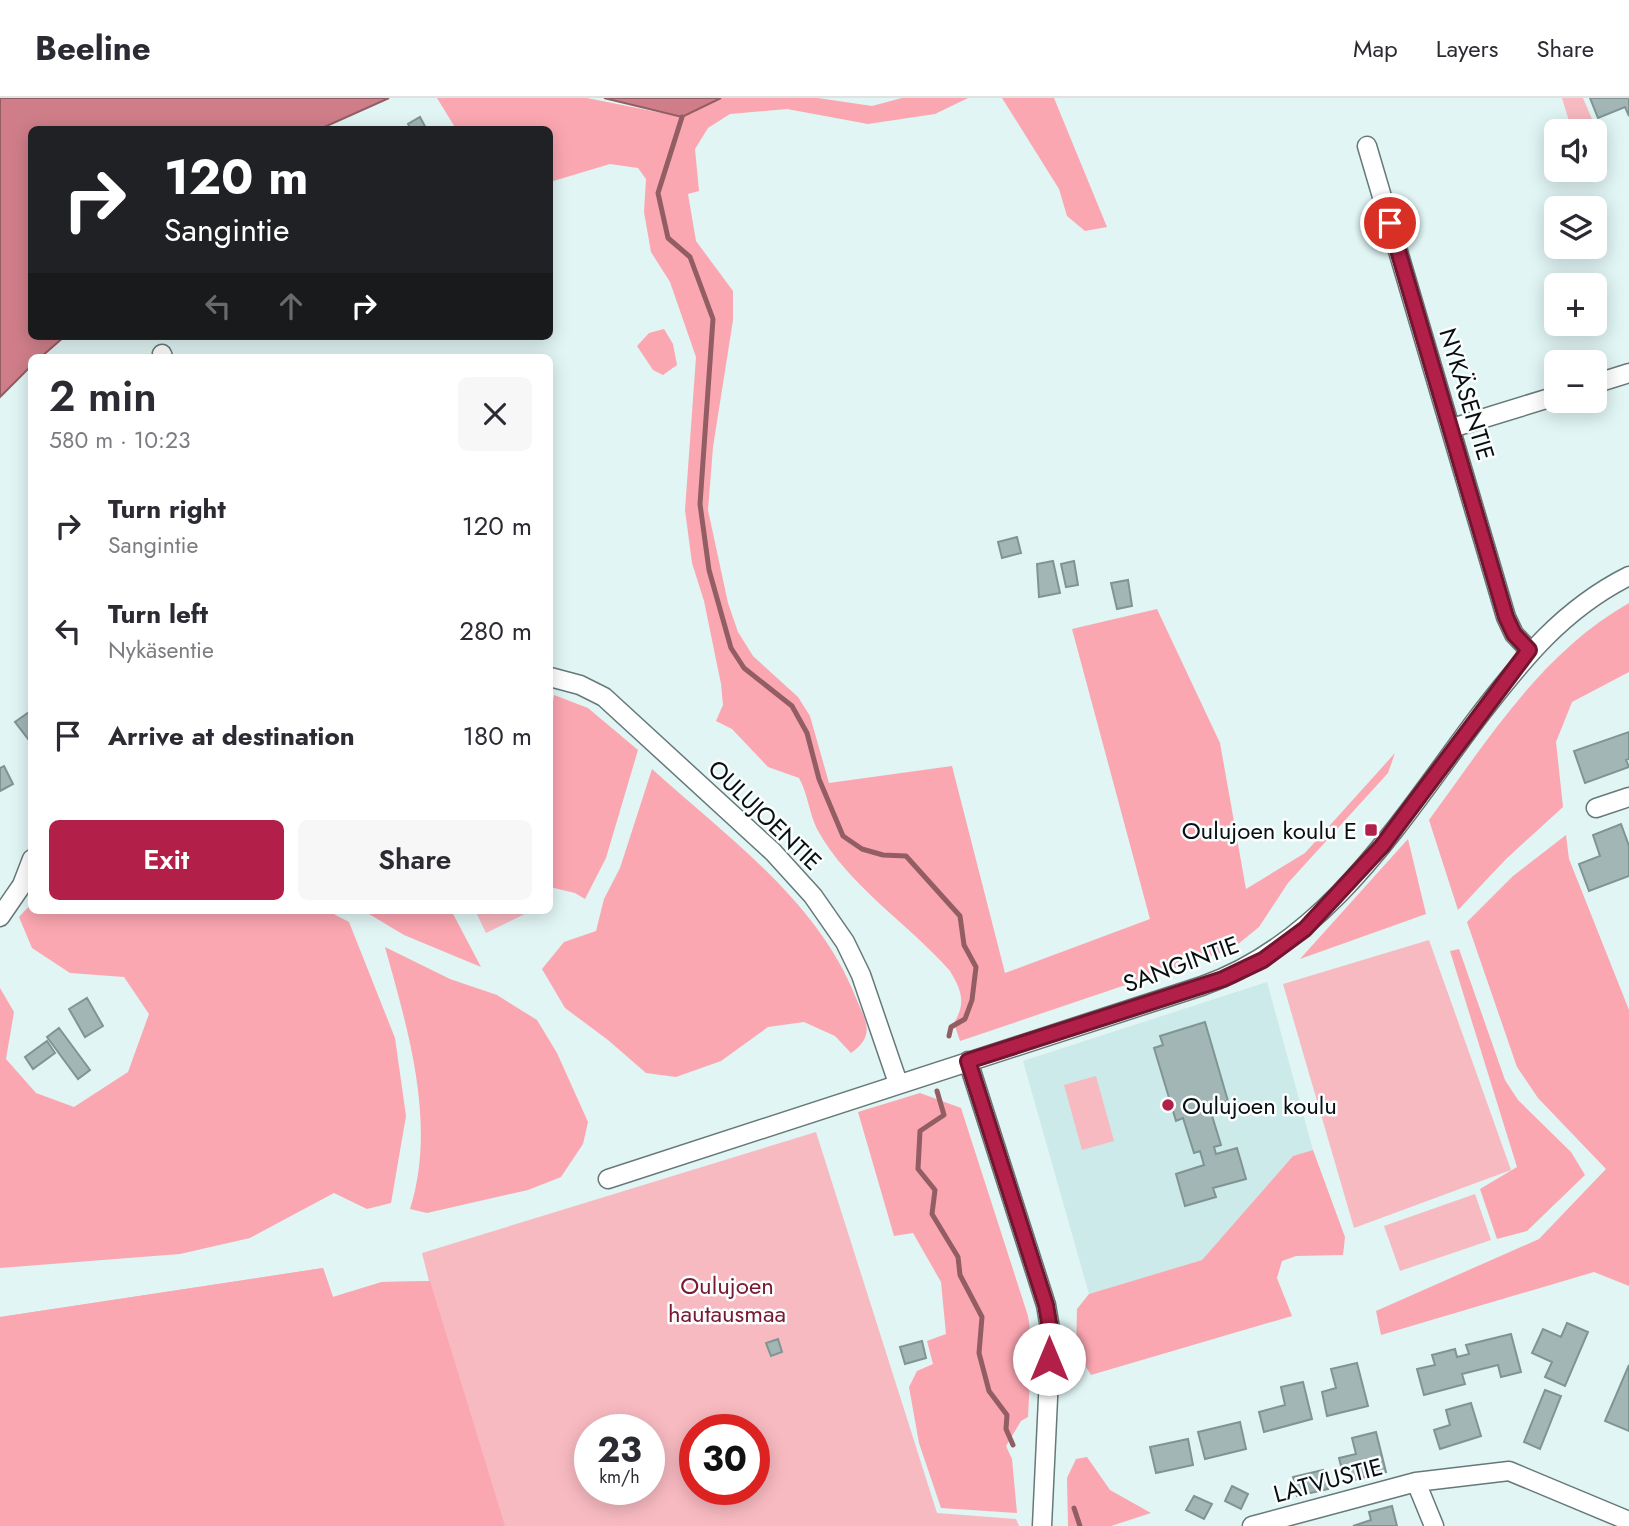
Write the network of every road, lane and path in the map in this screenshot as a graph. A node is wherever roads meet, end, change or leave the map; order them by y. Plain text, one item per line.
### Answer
1 (1367, 146) dead end
2 (1629, 373) edge
3 (1607, 380) edge
4 (1544, 400) edge
5 (1452, 428) junction
6 (1629, 576) edge
7 (1529, 650) junction
8 (553, 678) edge
9 (1629, 797) edge
10 (1596, 808) dead end
11 (28, 869) edge
12 (0, 917) edge
13 (968, 1061) junction
14 (898, 1083) junction
15 (608, 1179) dead end
16 (1416, 1482) junction
17 (1629, 1521) edge
18 (1042, 1526) edge
19 (1252, 1526) edge
20 (1434, 1526) edge

1 - 5 street, NYKÄSENTIE
2 - 3 street
4 - 5 street
5 - 7 street, NYKÄSENTIE
6 - 7 street, SANGINTIE
7 - 13 street, SANGINTIE
8 - 14 street, OULUJOENTIE
9 - 10 street
11 - 12 street
13 - 14 street, SANGINTIE
13 - 18 street
14 - 15 street, SANGINTIE
16 - 17 street, LATVUSTIE
16 - 19 street, LATVUSTIE
16 - 20 street

